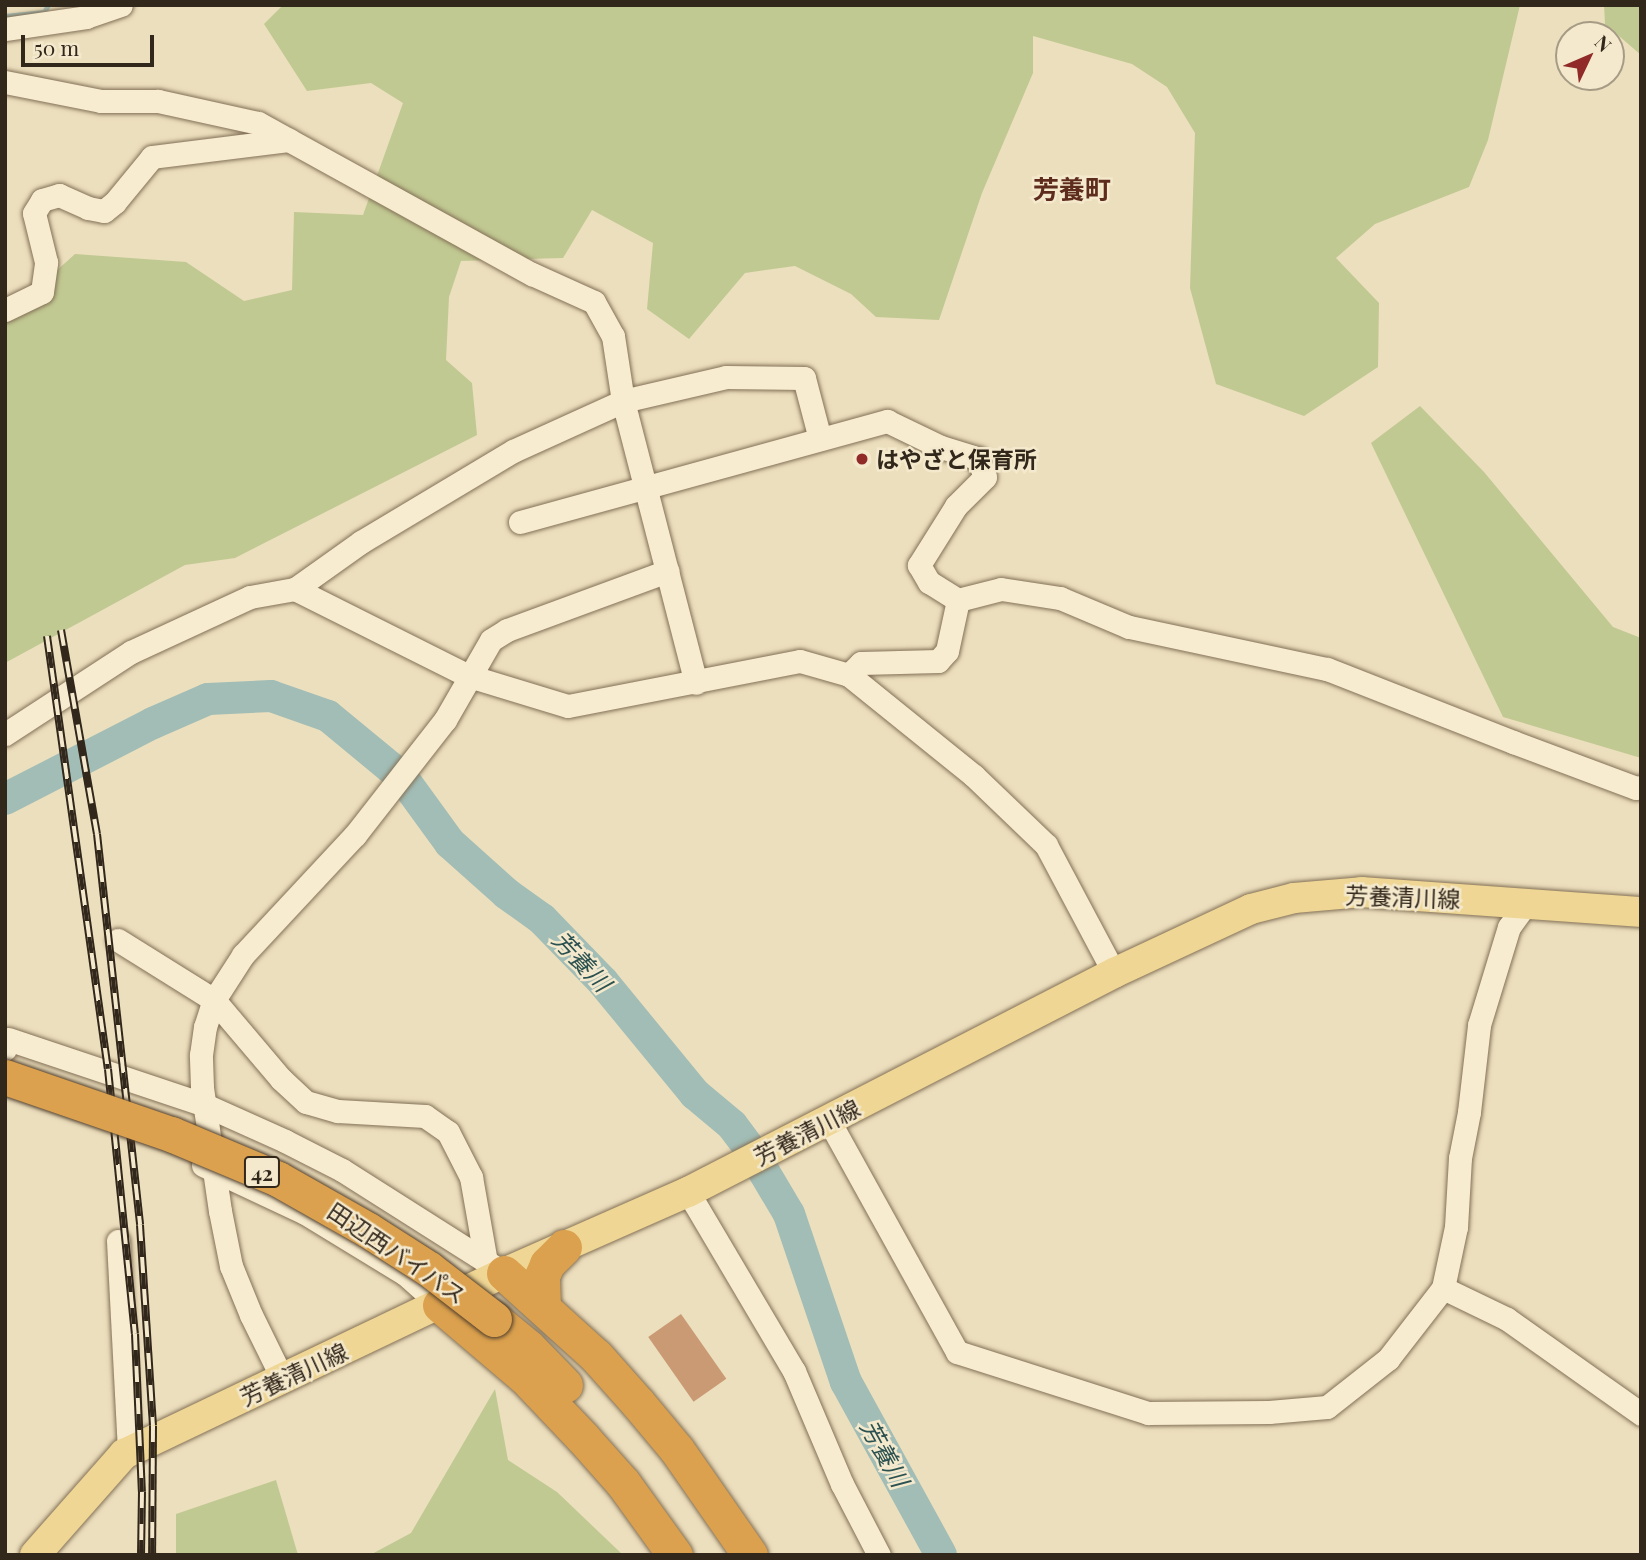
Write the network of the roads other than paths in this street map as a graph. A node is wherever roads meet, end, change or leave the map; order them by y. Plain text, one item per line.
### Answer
1 (121, 5) edge
2 (5, 29) edge
3 (5, 82) edge
4 (289, 140) junction
5 (5, 310) edge
6 (623, 401) junction
7 (820, 439) junction
8 (645, 486) junction
9 (520, 522) dead end
10 (667, 571) junction
11 (295, 589) junction
12 (958, 600) junction
13 (849, 675) junction
14 (469, 676) junction
15 (696, 682) junction
16 (5, 734) edge
17 (1641, 787) edge
18 (1526, 904) junction
19 (1641, 912) edge
20 (118, 940) dead end
21 (1114, 973) junction
22 (214, 1000) junction
23 (5, 1049) edge
24 (5, 1077) edge
25 (5, 1095) edge
26 (205, 1105) junction
27 (822, 1125) junction
28 (214, 1170) junction
29 (694, 1189) junction
30 (410, 1211) junction
31 (118, 1241) dead end
32 (564, 1247) junction
33 (372, 1254) junction
34 (495, 1267) junction
35 (1443, 1289) junction
36 (440, 1304) junction
37 (543, 1307) junction
38 (283, 1380) junction
39 (1641, 1414) edge
40 (129, 1452) junction
41 (35, 1555) edge
42 (675, 1555) edge
43 (700, 1555) edge
44 (750, 1555) edge
45 (879, 1555) edge

1 - 2 street
3 - 4 street
4 - 5 street
4 - 6 street
6 - 7 street
6 - 8 street
6 - 11 street
7 - 8 street
7 - 12 street
8 - 9 street
8 - 10 street
10 - 14 street
10 - 15 street
11 - 14 street
11 - 16 street
12 - 13 street
12 - 17 street
13 - 15 street
13 - 21 street
14 - 15 street
14 - 22 street
18 - 19 main road, 芳養清川線
18 - 21 main road, 芳養清川線
18 - 35 street
20 - 22 street
21 - 27 main road, 芳養清川線
22 - 26 street
22 - 34 street
23 - 26 street
24 - 43 highway, 田辺西バイパス / 42, bridge
25 - 28 street
26 - 28 street
26 - 30 street
27 - 29 main road, 芳養清川線
27 - 35 street
28 - 33 street
28 - 38 street
29 - 32 main road, 芳養清川線
29 - 45 street
30 - 33 street
30 - 34 street
31 - 40 street
32 - 34 main road, 芳養清川線
32 - 37 highway
33 - 36 street
34 - 36 main road, 芳養清川線
34 - 37 highway
35 - 39 street
36 - 38 main road, 芳養清川線
36 - 42 highway
37 - 44 highway
38 - 40 main road, 芳養清川線
40 - 41 main road, 芳養清川線

